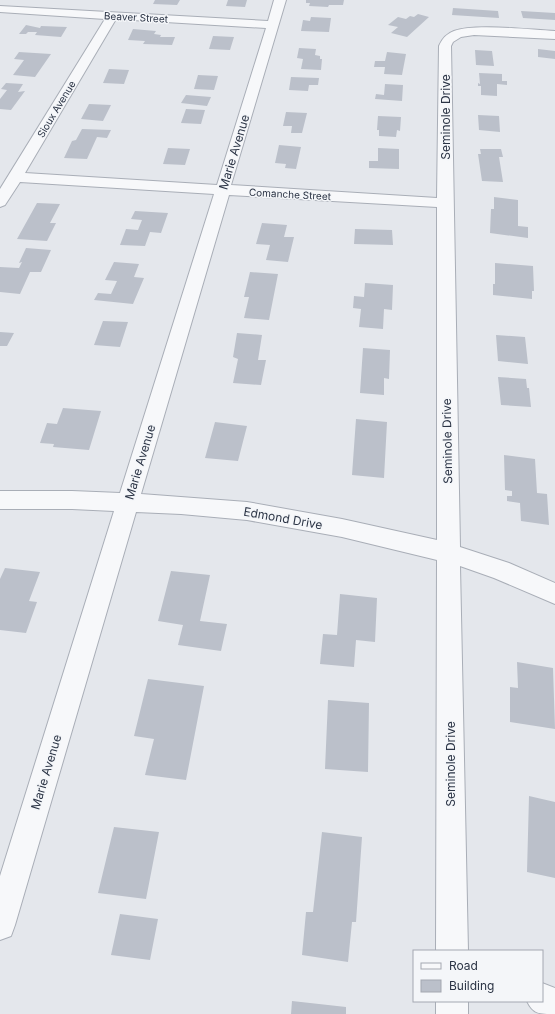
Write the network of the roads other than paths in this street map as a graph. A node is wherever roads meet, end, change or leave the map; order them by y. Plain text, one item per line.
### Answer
1 (280, 0) edge
2 (0, 9) edge
3 (112, 16) junction
4 (273, 25) junction
5 (555, 35) edge
6 (15, 177) junction
7 (223, 190) junction
8 (0, 202) edge
9 (445, 203) junction
10 (0, 500) edge
11 (128, 503) junction
12 (449, 553) junction
13 (555, 594) edge
14 (0, 925) edge
15 (452, 950) edge
16 (543, 1000) edge
17 (452, 1002) edge
18 (555, 1006) edge
19 (452, 1014) edge

1 - 4 street, Marie Avenue
2 - 3 street, Beaver Street
3 - 4 street, Beaver Street
3 - 6 street, Sioux Avenue
4 - 7 street, Marie Avenue
5 - 9 street, Seminole Drive
6 - 7 street, Comanche Street
6 - 8 street, Sioux Avenue
7 - 9 street, Comanche Street
7 - 11 street, Marie Avenue
9 - 12 street, Seminole Drive
10 - 11 street, Edmond Drive
11 - 12 street, Edmond Drive
11 - 14 street, Marie Avenue
12 - 13 street, Edmond Drive
12 - 15 street, Seminole Drive
16 - 18 street
17 - 19 street

